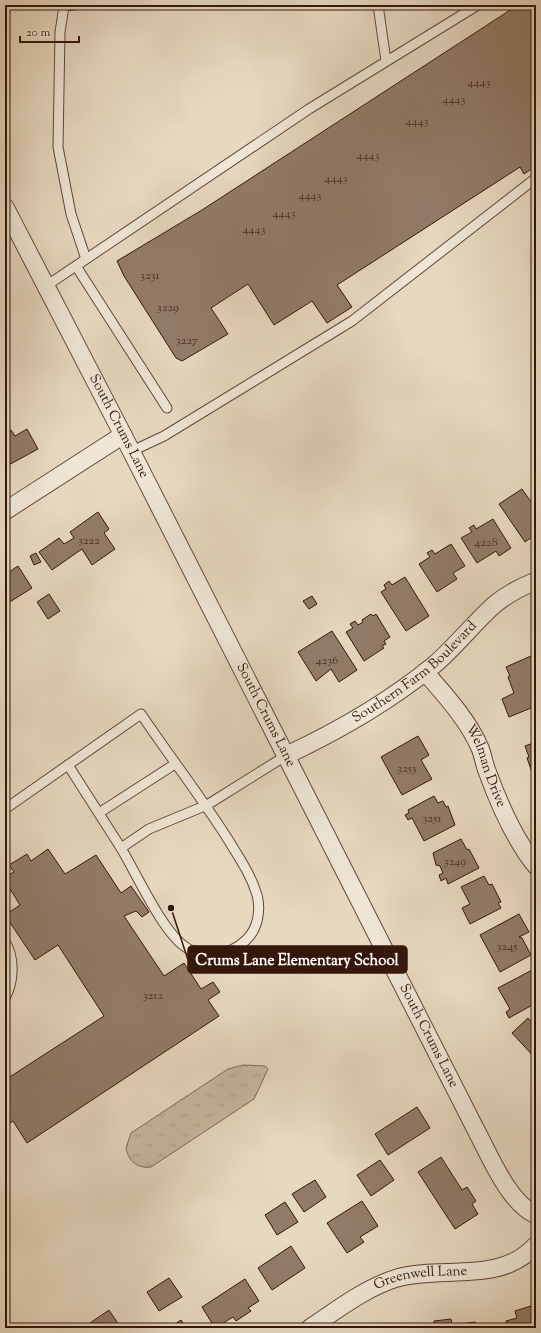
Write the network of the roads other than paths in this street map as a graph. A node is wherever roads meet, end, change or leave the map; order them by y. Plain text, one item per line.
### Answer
1 (74, 5) edge
2 (378, 5) edge
3 (478, 5) edge
4 (64, 6) edge
5 (386, 61) junction
6 (536, 178) edge
7 (5, 207) edge
8 (86, 259) junction
9 (76, 266) junction
10 (46, 286) junction
11 (167, 408) dead end
12 (123, 435) junction
13 (132, 451) junction
14 (5, 510) edge
15 (536, 581) edge
16 (425, 672) junction
17 (286, 755) junction
18 (175, 764) junction
19 (68, 765) junction
20 (207, 805) junction
21 (5, 809) edge
22 (99, 813) junction
23 (121, 848) junction
24 (536, 866) edge
25 (5, 942) edge
26 (5, 998) edge
27 (536, 1215) edge
28 (536, 1245) edge
29 (310, 1328) edge

1 - 4 lane
2 - 5 lane
3 - 5 lane
4 - 8 lane
5 - 8 lane
6 - 13 lane
7 - 10 street, South Crums Lane
8 - 9 lane
9 - 10 lane
9 - 11 lane
10 - 12 street, South Crums Lane
12 - 13 street, South Crums Lane
12 - 14 street
13 - 17 street, South Crums Lane
15 - 16 street, Southern Farm Boulevard
16 - 17 street, Southern Farm Boulevard
16 - 24 street, Welman Drive
17 - 20 lane
17 - 27 street, South Crums Lane
18 - 19 lane
18 - 20 lane
18 - 22 lane
19 - 21 lane
19 - 22 lane
20 - 23 lane
20 - 23 lane
22 - 23 lane
25 - 26 lane
28 - 29 street, Greenwell Lane

